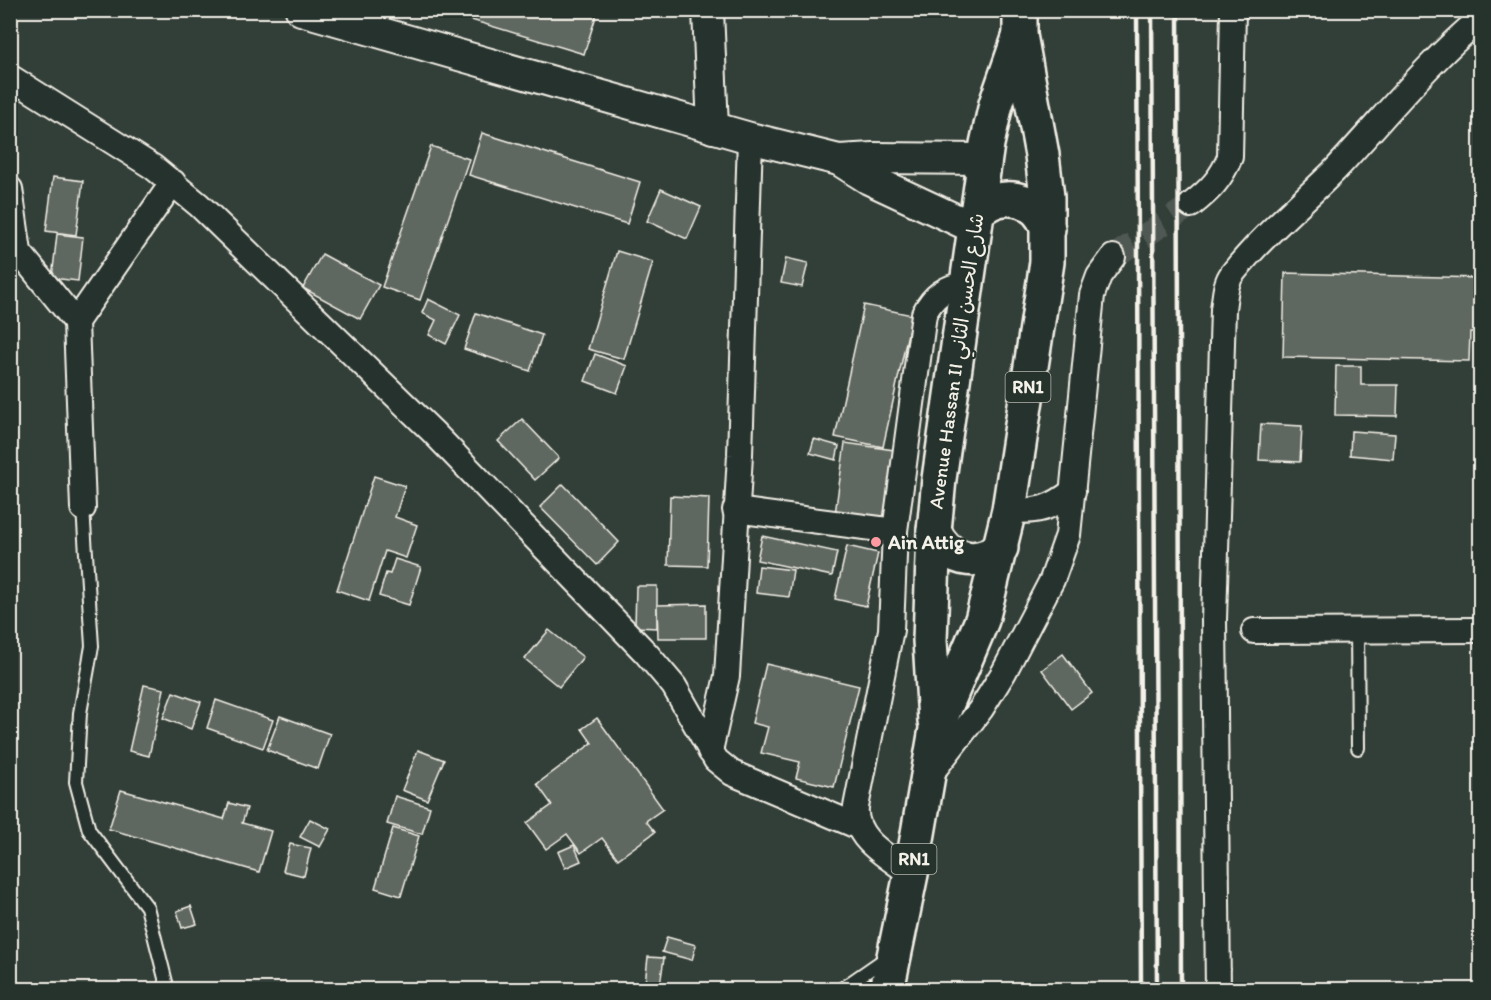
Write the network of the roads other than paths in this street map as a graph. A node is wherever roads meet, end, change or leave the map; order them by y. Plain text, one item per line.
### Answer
1 (302, 10) edge
2 (708, 10) edge
3 (1233, 10) edge
4 (1020, 17) edge
5 (1480, 19) edge
6 (11, 78) edge
7 (713, 128) junction
8 (750, 138) junction
9 (984, 159) junction
10 (839, 160) junction
11 (173, 182) junction
12 (10, 189) edge
13 (1191, 204) tunnel mouth
14 (975, 220) junction
15 (1048, 229) junction
16 (1113, 257) tunnel mouth
17 (966, 284) junction
18 (76, 322) junction
19 (1073, 491) junction
20 (83, 508) joint
21 (735, 510) junction
22 (1010, 510) junction
23 (896, 531) junction
24 (934, 531) junction
25 (1001, 548) junction
26 (1357, 629) junction
27 (1480, 630) edge
28 (1254, 631) dead end
29 (936, 729) junction
30 (1358, 748) dead end
31 (710, 751) junction
32 (927, 778) junction
33 (857, 826) junction
34 (911, 874) junction
35 (895, 952) junction
36 (168, 990) edge
37 (840, 990) edge
38 (887, 990) edge
39 (1218, 990) edge

1 - 7 street
2 - 7 street
3 - 13 street
4 - 9 main road, Avenue Hassan II شارع الحسن الثاني / RN1
4 - 15 main road, Avenue Hassan II شارع الحسن الثاني / RN1
5 - 39 street
6 - 11 street
7 - 8 street
8 - 10 street
8 - 21 street
9 - 10 street
9 - 14 main road, Avenue Hassan II شارع الحسن الثاني / RN1
10 - 14 street
11 - 18 street
11 - 31 street
12 - 18 street
14 - 15 main road
14 - 17 main road, Avenue Hassan II شارع الحسن الثاني / RN1
15 - 22 main road, Avenue Hassan II شارع الحسن الثاني / RN1
16 - 19 street
17 - 23 street
17 - 24 main road, Avenue Hassan II شارع الحسن الثاني / RN1
18 - 20 street
19 - 22 street
19 - 32 street
20 - 36 lane
21 - 23 street
21 - 31 street
22 - 25 main road, Avenue Hassan II شارع الحسن الثاني / RN1
23 - 33 street
24 - 25 main road
24 - 29 main road, Avenue Hassan II شارع الحسن الثاني / RN1
25 - 29 main road, Avenue Hassan II شارع الحسن الثاني / RN1
26 - 27 street
26 - 28 street
26 - 30 lane
29 - 32 main road, Avenue Hassan II شارع الحسن الثاني / RN1
31 - 33 street
32 - 34 main road, Avenue Hassan II شارع الحسن الثاني / RN1
33 - 34 street
34 - 35 main road, Avenue Hassan II شارع الحسن الثاني / RN1
35 - 37 lane
35 - 38 main road, Avenue Hassan II شارع الحسن الثاني / RN1

